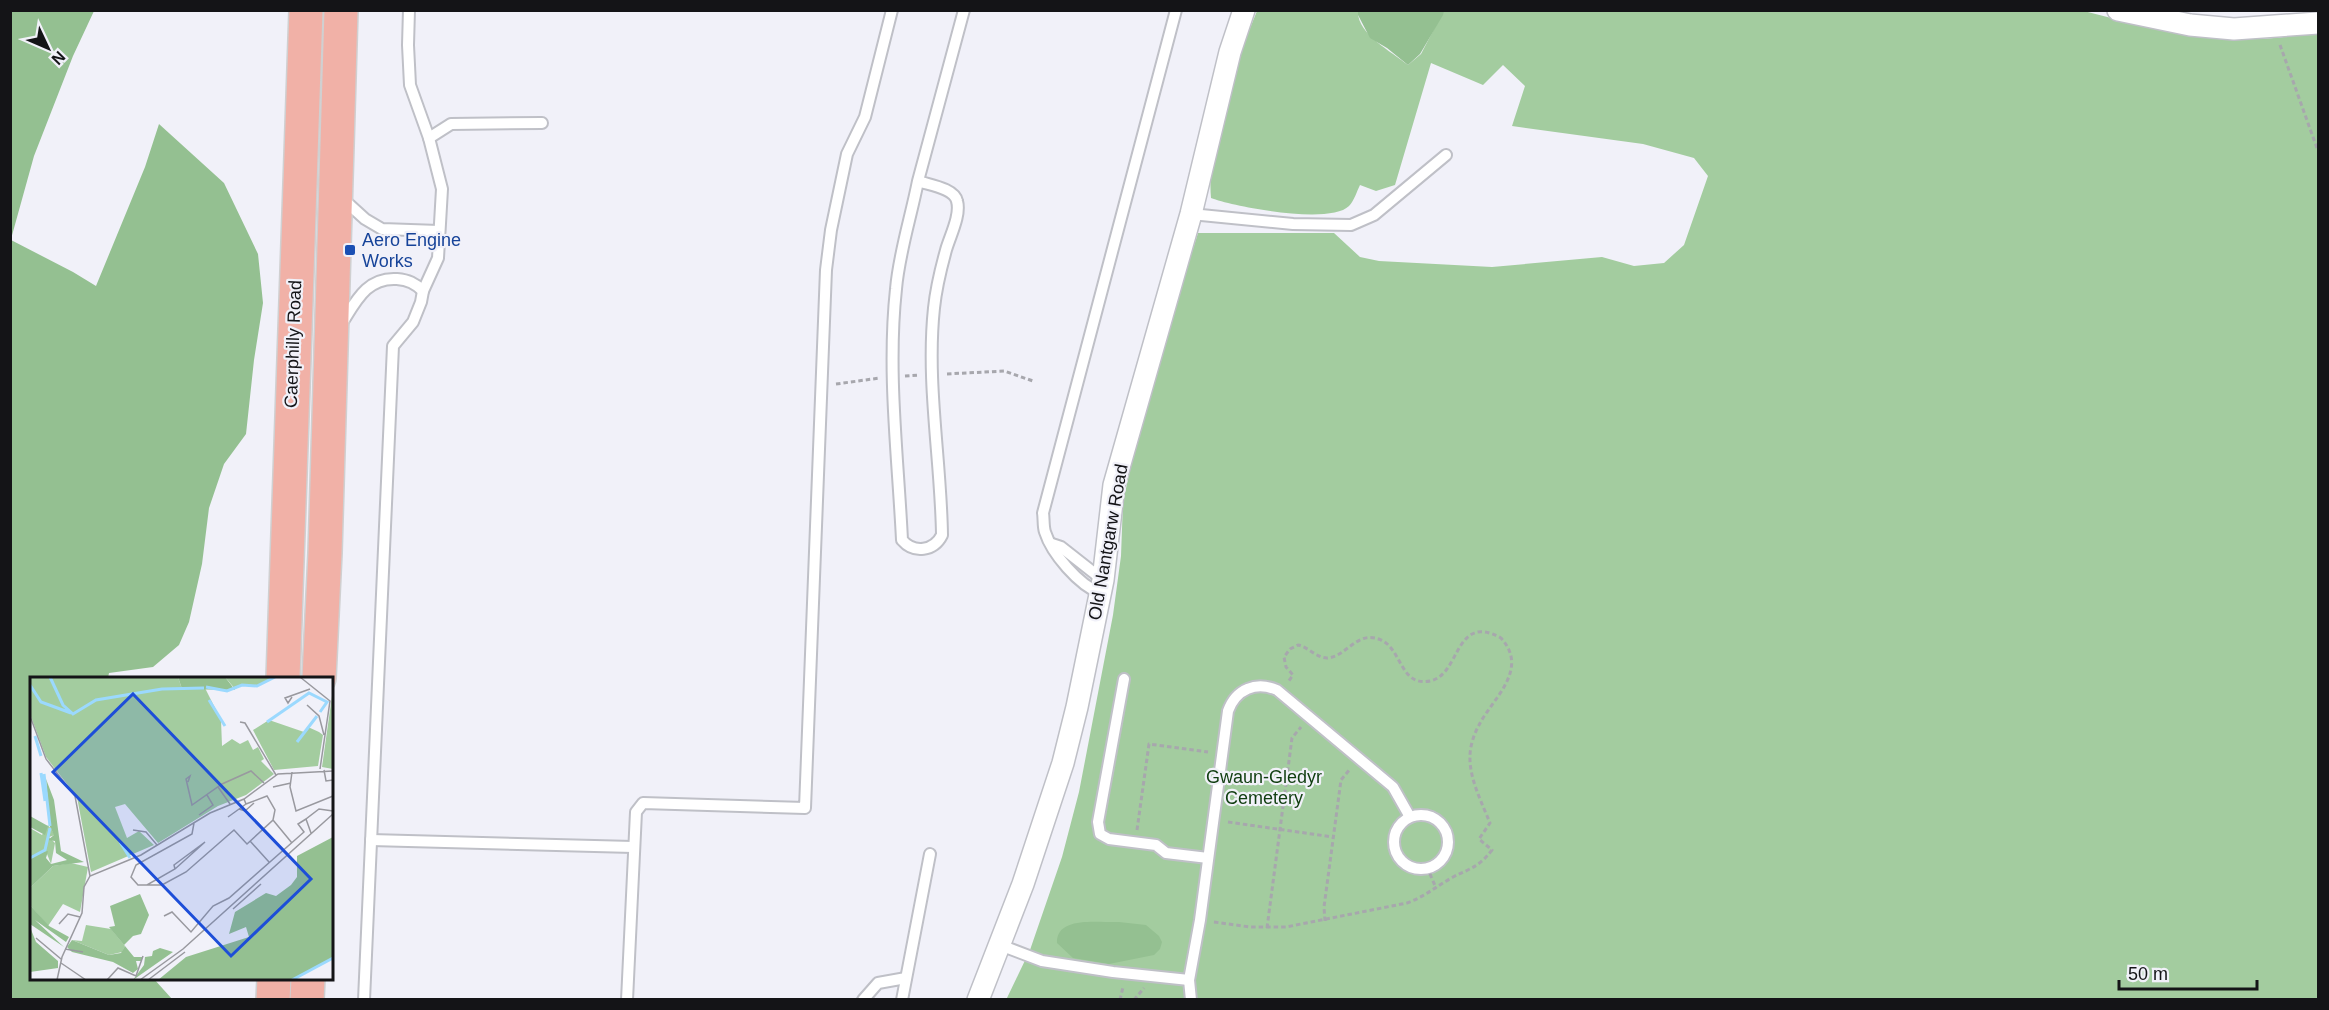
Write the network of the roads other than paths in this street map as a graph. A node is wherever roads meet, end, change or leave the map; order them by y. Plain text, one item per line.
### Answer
1 (306, 10) edge
2 (341, 10) edge
3 (409, 10) edge
4 (892, 10) edge
5 (964, 10) edge
6 (1176, 10) edge
7 (1244, 10) edge
8 (2118, 10) edge
9 (2319, 23) edge
10 (543, 123) dead end
11 (429, 138) junction
12 (1446, 155) dead end
13 (918, 181) junction
14 (336, 192) junction
15 (1191, 214) junction
16 (439, 231) junction
17 (423, 291) junction
18 (332, 338) junction
19 (1052, 544) junction
20 (1102, 586) junction
21 (283, 677) edge
22 (319, 677) edge
23 (1124, 679) dead end
24 (1410, 817) junction
25 (371, 840) junction
26 (633, 847) junction
27 (930, 854) dead end
28 (1208, 858) junction
29 (1000, 945) junction
30 (906, 978) junction
31 (274, 980) edge
32 (308, 980) edge
33 (1189, 980) junction
34 (273, 999) edge
35 (308, 999) edge
36 (364, 999) edge
37 (627, 999) edge
38 (863, 999) edge
39 (902, 999) edge
40 (978, 999) edge
41 (1191, 999) edge

1 - 21 main road, Caerphilly Road
2 - 14 main road
3 - 11 lane
4 - 26 lane
5 - 13 lane
6 - 19 lane
7 - 15 street, Old Nantgarw Road
8 - 9 street
10 - 11 lane
11 - 16 lane
12 - 15 lane
13 - 13 lane
14 - 16 lane
14 - 18 main road
15 - 20 street, Old Nantgarw Road
16 - 17 lane
17 - 18 lane
17 - 25 lane
18 - 22 main road
19 - 20 lane
19 - 20 lane
20 - 29 street, Old Nantgarw Road
23 - 28 lane
24 - 24 lane
24 - 28 lane
25 - 26 lane
25 - 36 lane
26 - 37 lane
27 - 30 lane
28 - 33 lane
29 - 33 lane
29 - 40 street, Old Nantgarw Road
30 - 38 lane
30 - 39 lane
31 - 34 main road
32 - 35 main road
33 - 41 lane

